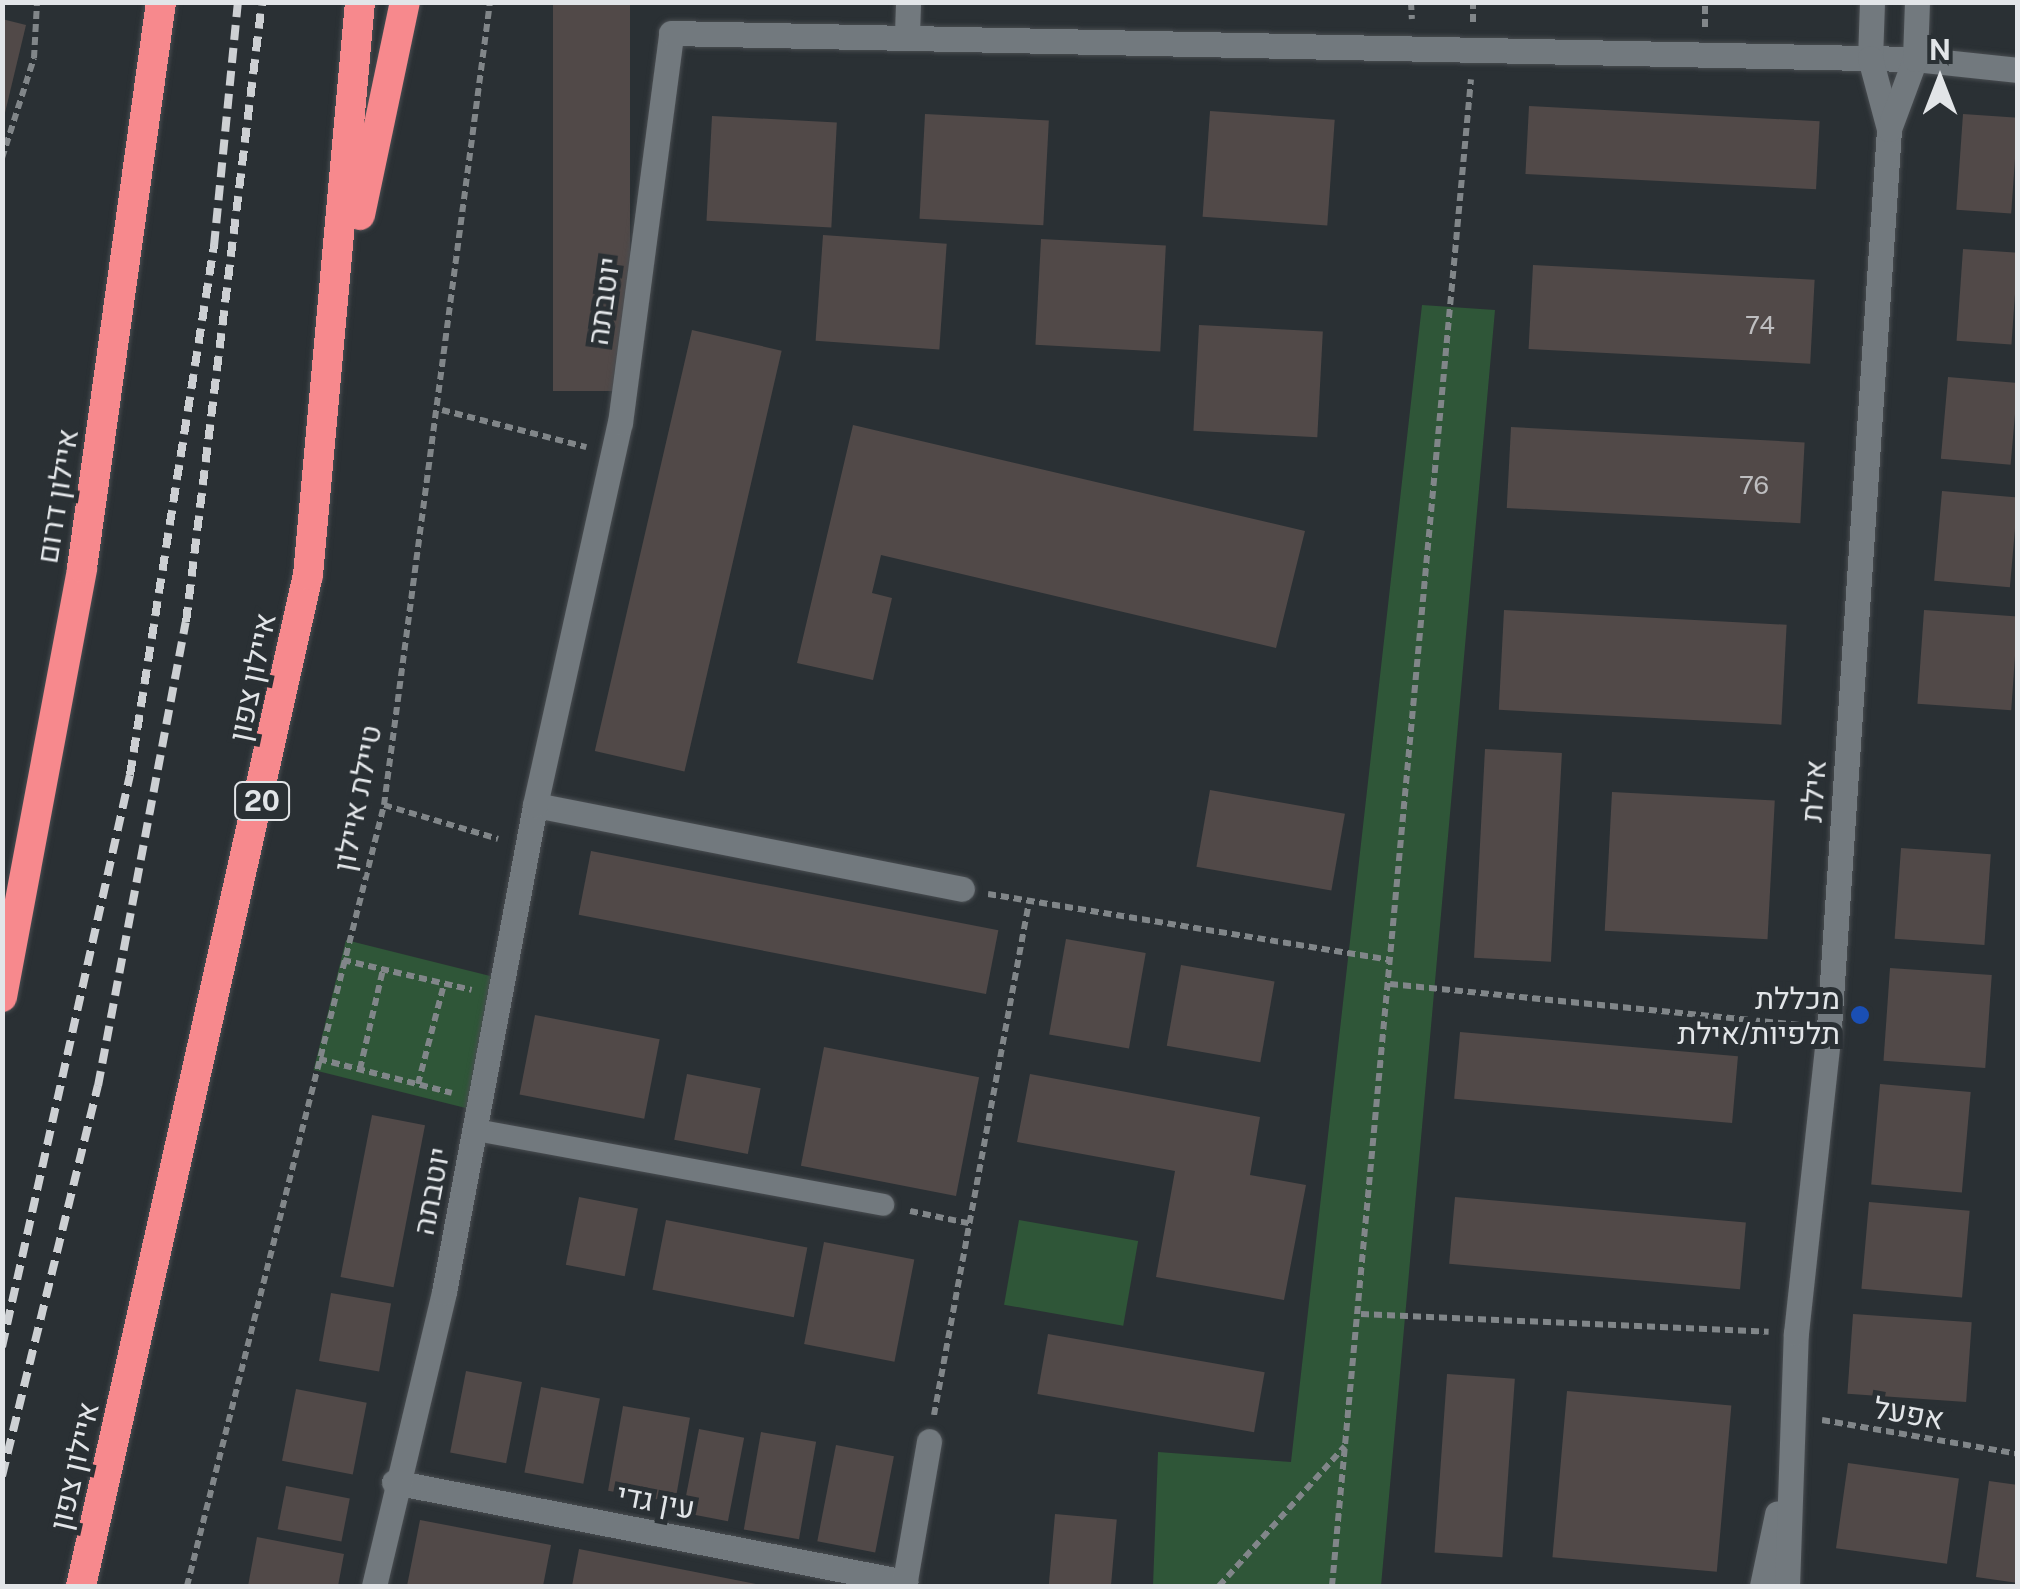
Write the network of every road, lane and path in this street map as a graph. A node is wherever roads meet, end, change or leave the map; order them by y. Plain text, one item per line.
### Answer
1 (37, 2) edge
2 (161, 2) edge
3 (360, 2) edge
4 (405, 2) edge
5 (490, 2) edge
6 (908, 2) edge
7 (1872, 2) edge
8 (1917, 2) edge
9 (907, 32) junction
10 (1473, 47) junction
11 (1870, 58) junction
12 (1915, 59) junction
13 (2018, 70) edge
14 (1889, 129) junction
15 (2, 158) edge
16 (337, 325) junction
17 (442, 410) junction
18 (613, 453) junction
19 (384, 805) junction
20 (535, 805) junction
21 (528, 848) junction
22 (962, 889) joint
23 (1029, 902) junction
24 (343, 960) junction
25 (1391, 960) junction
26 (383, 969) junction
27 (444, 984) junction
28 (1390, 984) junction
29 (2, 997) edge
30 (502, 997) junction
31 (1830, 1028) junction
32 (319, 1058) junction
33 (360, 1068) junction
34 (418, 1084) junction
35 (482, 1102) junction
36 (476, 1130) junction
37 (883, 1205) joint
38 (972, 1224) junction
39 (1361, 1314) junction
40 (1796, 1333) junction
41 (1793, 1416) junction
42 (929, 1441) joint
43 (1346, 1445) junction
44 (2018, 1454) edge
45 (1790, 1456) junction
46 (394, 1482) junction
47 (905, 1584) edge
48 (82, 1586) edge
49 (186, 1586) edge
50 (374, 1586) edge
51 (1219, 1586) edge
52 (1332, 1586) edge
53 (1762, 1586) edge
54 (1787, 1586) edge

1 - 15 path
2 - 29 highway, איילון דרום
3 - 16 highway, איילון צפון / 20
4 - 16 highway
5 - 17 path, טיילת איילון
6 - 9 street
7 - 11 street, אילת
8 - 12 street, אילת
9 - 10 street
9 - 18 street, יוטבתה
10 - 11 street
10 - 25 path
11 - 12 street
11 - 14 street, אילת
12 - 13 street
12 - 14 street, אילת
14 - 31 street, אילת
16 - 48 highway, איילון צפון / 20
17 - 18 path
17 - 19 path, טיילת איילון
18 - 20 street, יוטבתה
19 - 21 path
19 - 24 path, טיילת איילון
20 - 21 street, יוטבתה
20 - 22 street
21 - 30 street, יוטבתה
22 - 23 path
23 - 25 path
23 - 38 path
24 - 26 path
24 - 32 path, טיילת איילון
25 - 28 path
26 - 27 path
26 - 33 path
27 - 30 path
27 - 34 path
28 - 31 path
28 - 39 path
30 - 35 street, יוטבתה
31 - 40 street, אילת
32 - 33 path
32 - 49 path, טיילת איילון
33 - 34 path
34 - 35 path
35 - 36 street, יוטבתה
36 - 37 lane
36 - 46 street, יוטבתה
37 - 38 path
38 - 42 path
39 - 40 path
39 - 43 path
40 - 41 street, אילת
41 - 44 path, אפעל
41 - 45 street, אילת
42 - 47 street, עין גדי
43 - 51 path
43 - 52 path
45 - 53 street, אילת
45 - 54 street, אילת
46 - 47 street, עין גדי
46 - 50 street, יוטבתה

